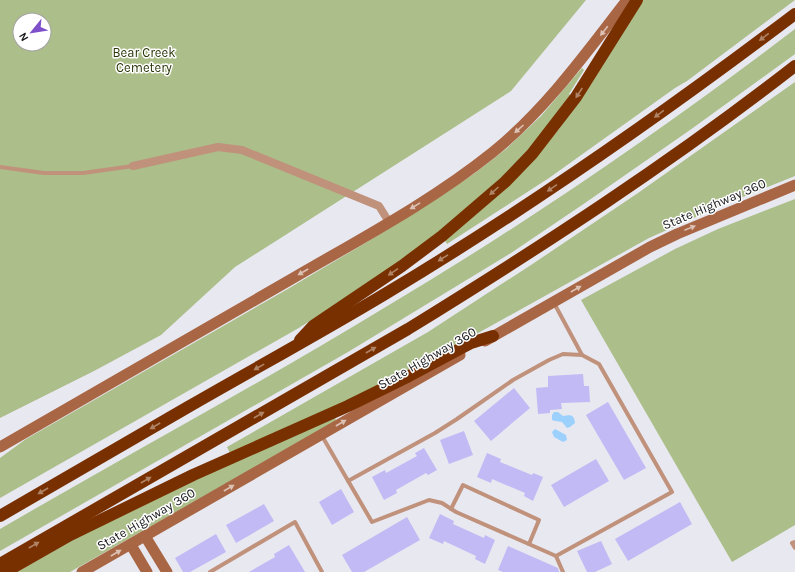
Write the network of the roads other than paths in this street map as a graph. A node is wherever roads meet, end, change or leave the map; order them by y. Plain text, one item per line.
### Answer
1 (628, 0) edge
2 (637, 0) edge
3 (795, 14) edge
4 (795, 66) edge
5 (0, 166) edge
6 (133, 166) joint
7 (795, 185) edge
8 (389, 222) junction
9 (553, 302) junction
10 (493, 336) junction
11 (293, 348) junction
12 (582, 355) junction
13 (321, 435) junction
14 (0, 447) edge
15 (348, 481) junction
16 (451, 509) junction
17 (0, 516) edge
18 (145, 536) junction
19 (795, 542) edge
20 (529, 544) junction
21 (131, 545) junction
22 (795, 548) edge
23 (556, 556) junction
24 (0, 564) edge
25 (0, 570) edge
26 (82, 572) edge
27 (147, 572) edge
28 (167, 572) edge
29 (210, 572) edge
30 (322, 572) edge
31 (563, 572) edge

1 -> 8 main road
2 -> 11 highway
3 -> 11 highway
24 -> 4 highway
5 - 6 lane
6 - 8 street
9 -> 7 main road, State Highway 360
8 -> 14 main road
9 - 10 main road, State Highway 360
9 - 12 lane
13 -> 10 main road, State Highway 360
10 - 25 highway
11 -> 17 highway
12 - 15 lane
12 - 23 lane
13 - 15 lane
18 -> 13 main road, State Highway 360
15 - 16 lane
16 - 20 lane
16 - 20 lane
18 - 21 main road, State Highway 360
18 - 28 main road
19 - 22 lane
20 - 23 lane
26 -> 21 main road, State Highway 360
21 - 27 main road
23 - 31 lane
29 - 30 lane

